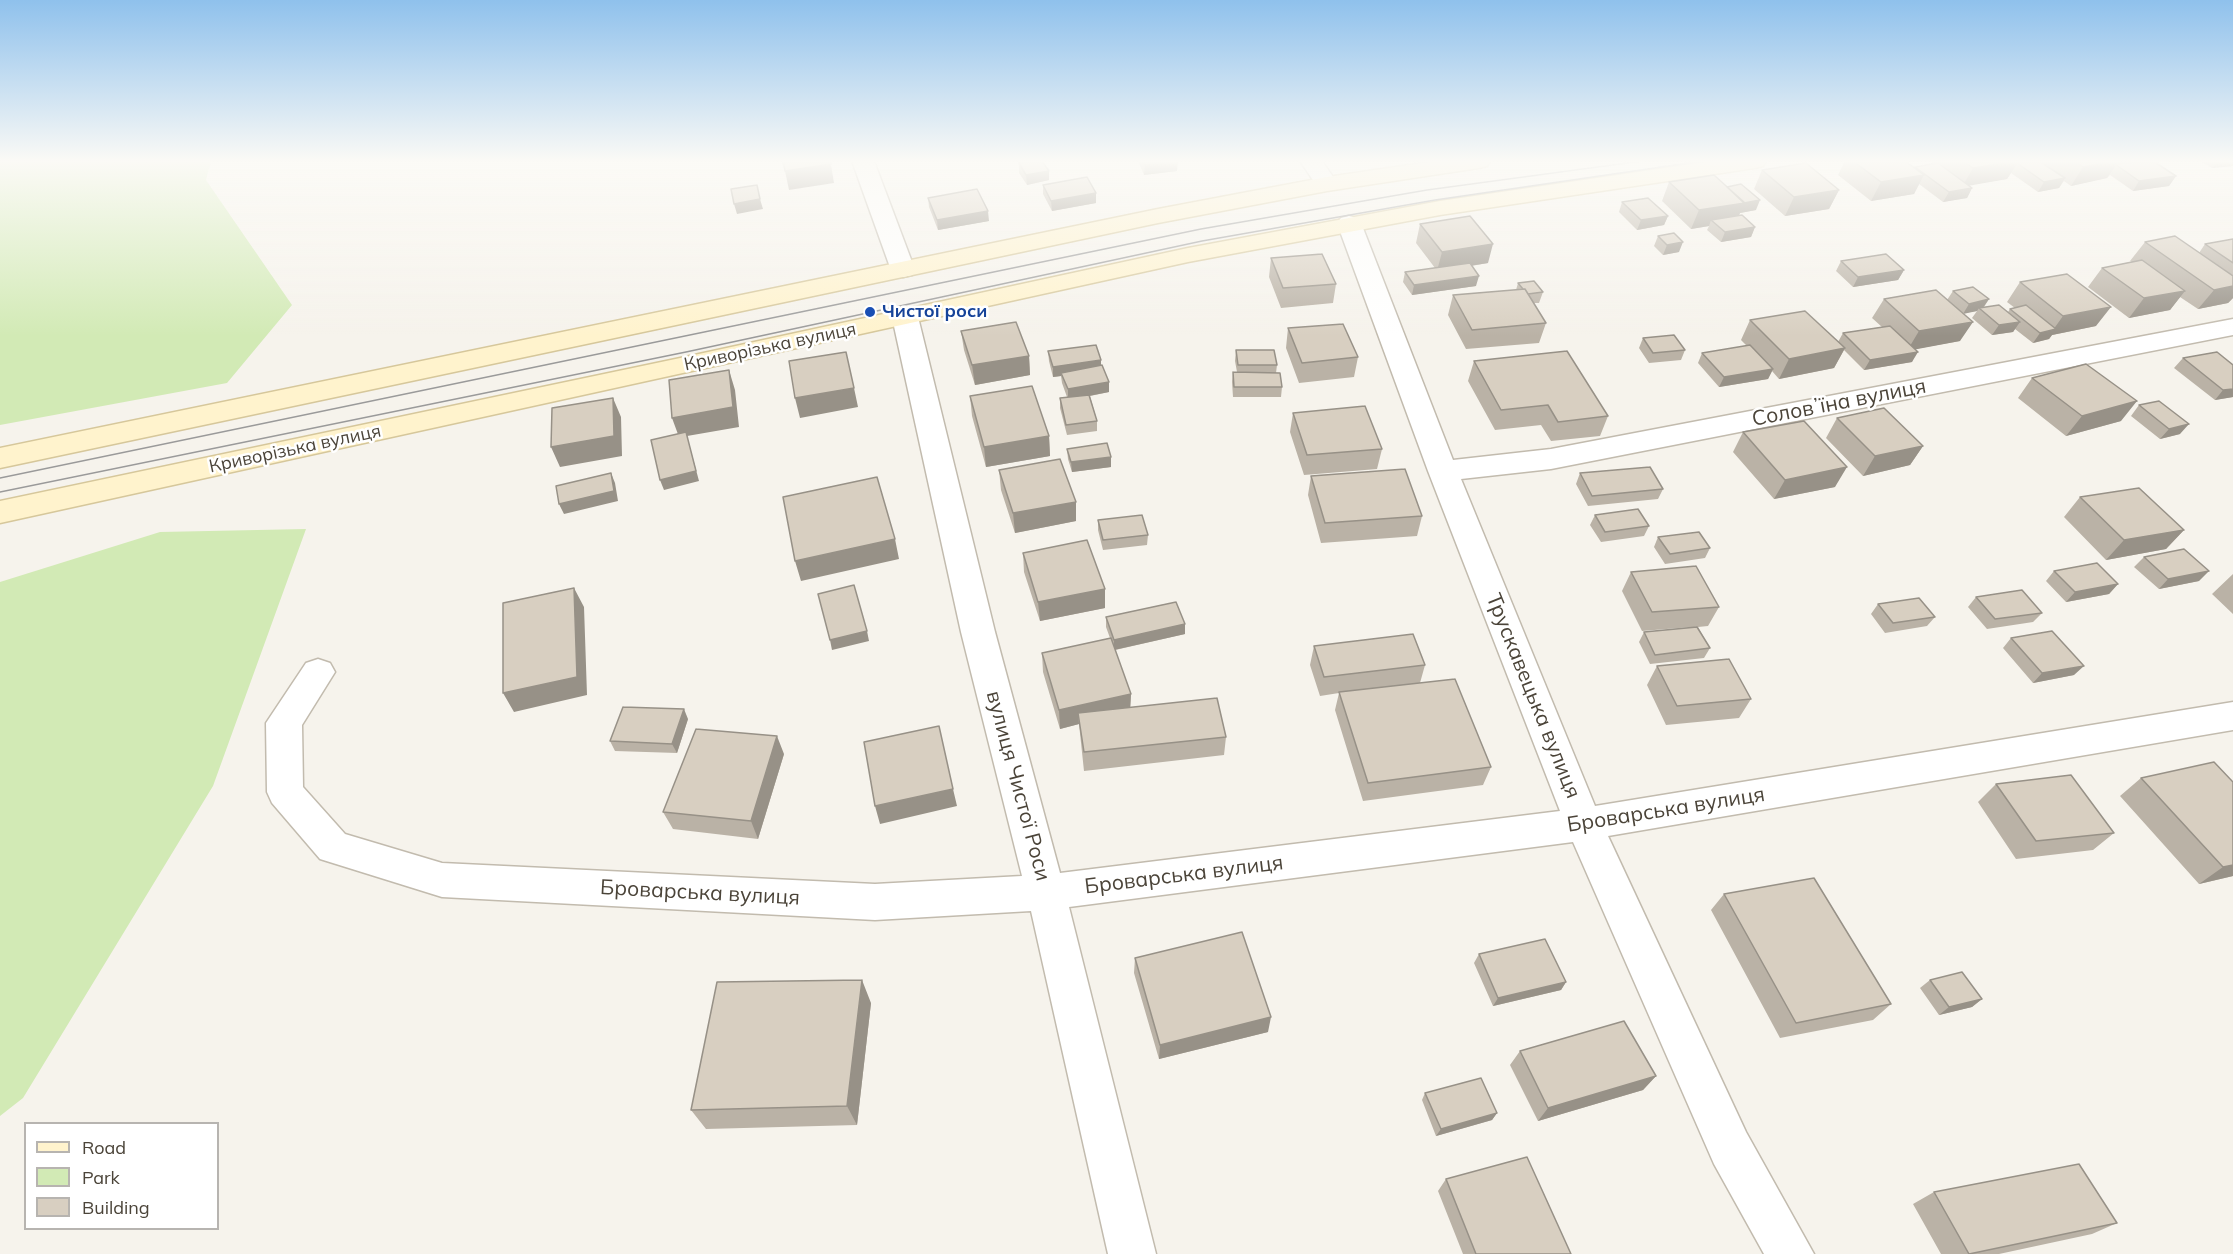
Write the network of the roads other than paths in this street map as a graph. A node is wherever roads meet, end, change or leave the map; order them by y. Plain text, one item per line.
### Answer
1 (885, 220) edge
2 (1152, 220) edge
3 (1371, 220) edge
4 (1349, 223) junction
5 (903, 270) junction
6 (905, 317) junction
7 (2233, 327) edge
8 (0, 458) edge
9 (1443, 471) junction
10 (0, 512) edge
11 (318, 672) dead end
12 (2233, 716) edge
13 (1584, 824) junction
14 (1046, 892) junction
15 (1132, 1254) edge
16 (1790, 1254) edge

1 - 5 street
2 - 5 main road
3 - 4 main road, Криворізька вулиця
4 - 6 main road, Криворізька вулиця
4 - 9 street, Трускавецька вулиця
5 - 8 main road
6 - 10 main road, Криворізька вулиця
6 - 14 street, вулиця Чистої Роси
7 - 9 street, Соловʼїна вулиця
9 - 13 street, Трускавецька вулиця
11 - 14 street, Броварська вулиця
12 - 13 street, Броварська вулиця
13 - 14 street, Броварська вулиця
13 - 16 street, Трускавецька вулиця
14 - 15 street, вулиця Чистої Роси

